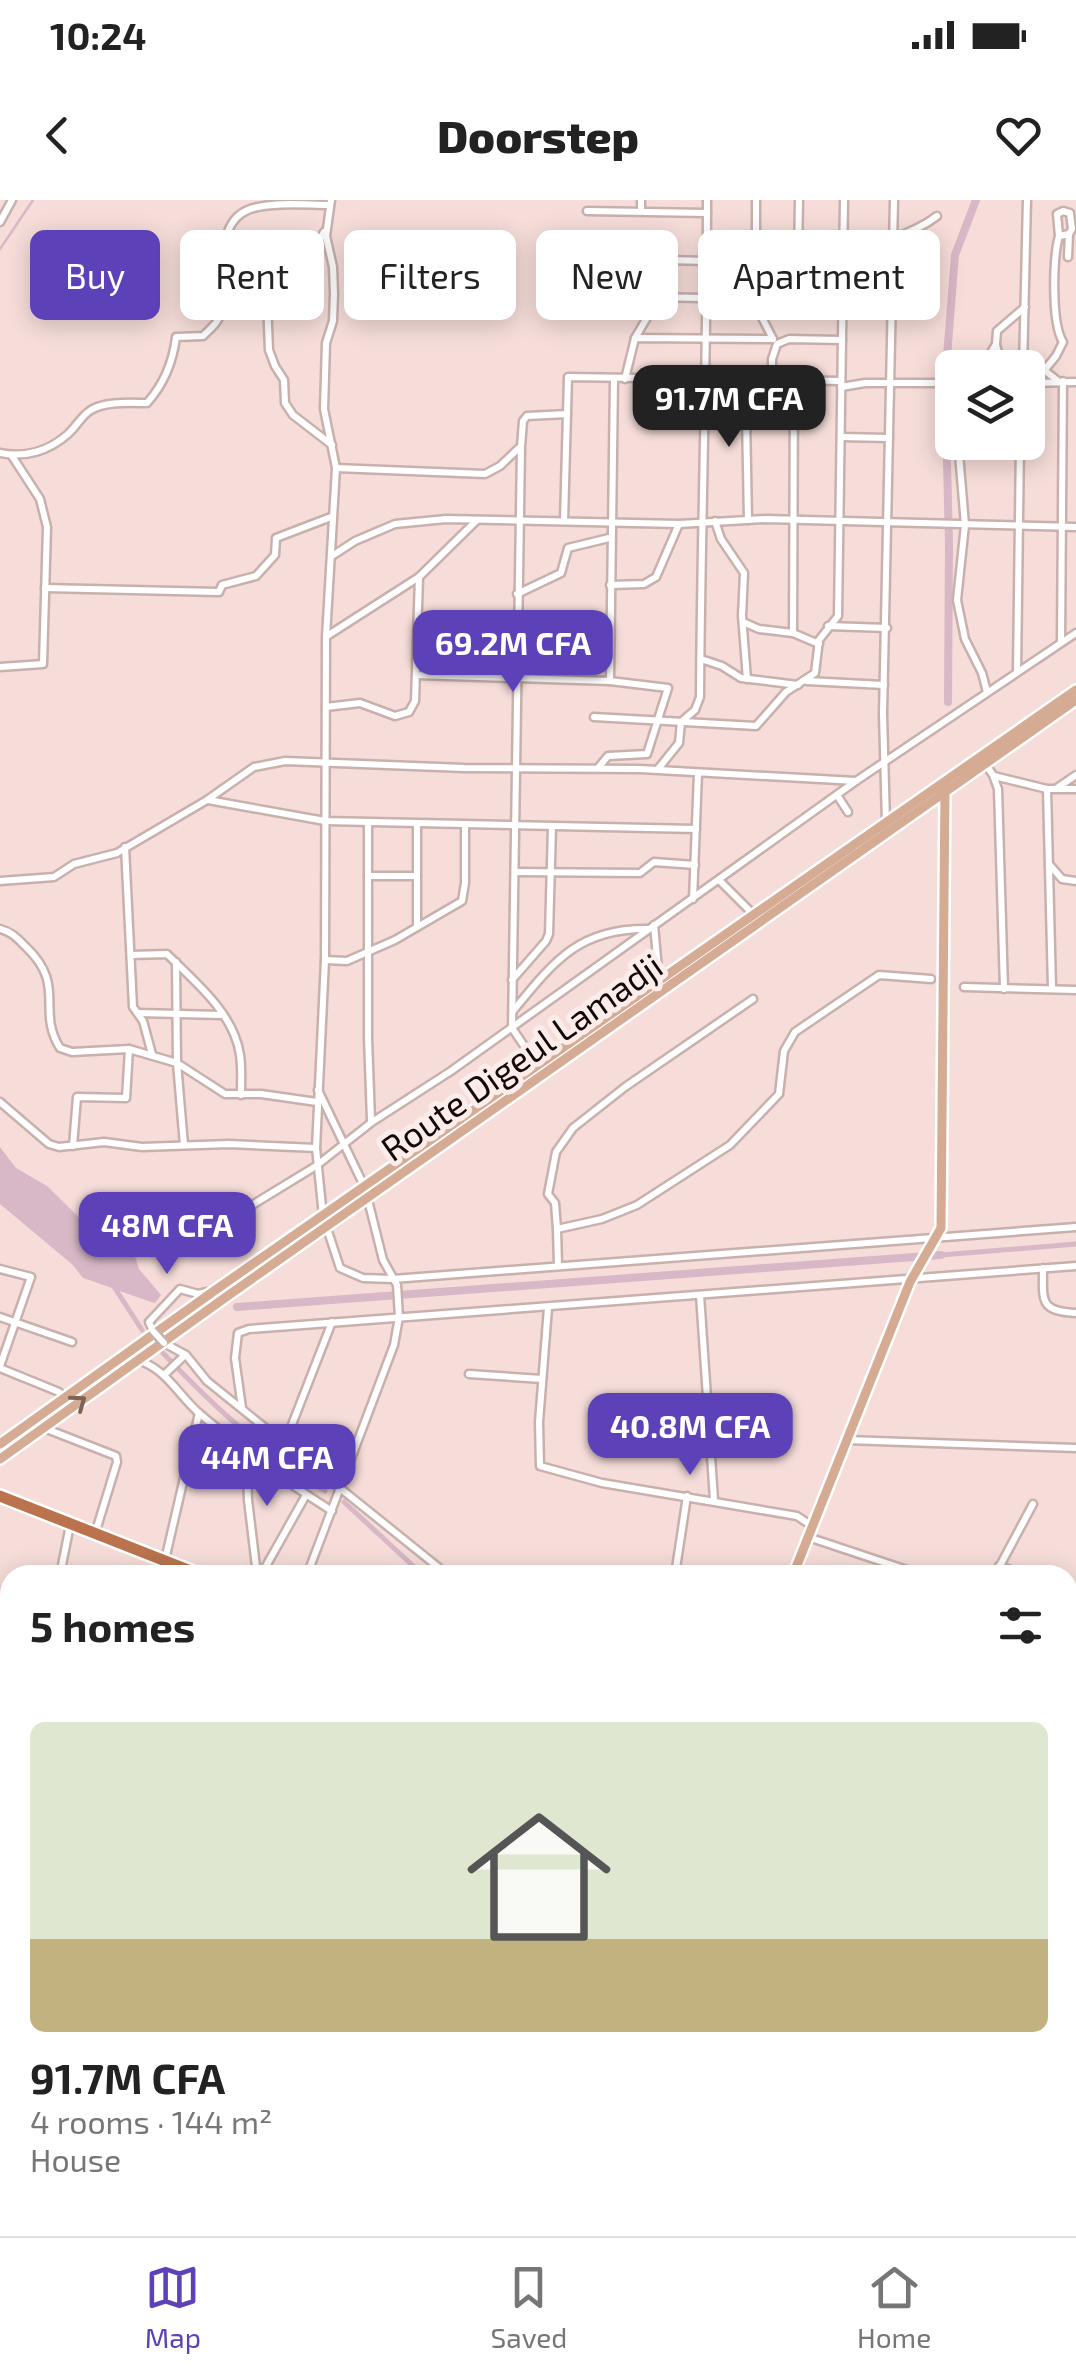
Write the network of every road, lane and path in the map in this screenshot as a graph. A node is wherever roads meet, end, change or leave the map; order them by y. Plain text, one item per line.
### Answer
1 (12, 200) edge
2 (641, 200) edge
3 (707, 200) edge
4 (756, 200) edge
5 (798, 200) edge
6 (844, 200) edge
7 (894, 200) edge
8 (1027, 200) edge
9 (306, 203) edge
10 (330, 203) edge
11 (587, 211) dead end
12 (641, 211) junction
13 (707, 213) junction
14 (937, 216) dead end
15 (0, 222) edge
16 (231, 230) edge
17 (707, 230) edge
18 (754, 230) edge
19 (798, 230) edge
20 (843, 230) edge
21 (893, 230) edge
22 (916, 230) edge
23 (326, 231) junction
24 (324, 233) edge
25 (1069, 234) junction
26 (1059, 236) junction
27 (1058, 257) junction
28 (1072, 257) edge
29 (698, 299) edge
30 (1024, 307) junction
31 (217, 320) edge
32 (268, 320) edge
33 (708, 320) edge
34 (763, 320) edge
35 (842, 320) edge
36 (891, 320) edge
37 (635, 338) junction
38 (708, 338) junction
39 (842, 340) junction
40 (775, 342) junction
41 (996, 344) junction
42 (992, 350) edge
43 (998, 350) edge
44 (1024, 350) edge
45 (1045, 368) edge
46 (1045, 370) edge
47 (614, 379) junction
48 (625, 379) junction
49 (748, 380) junction
50 (772, 380) junction
51 (794, 381) junction
52 (816, 381) junction
53 (1061, 381) junction
54 (706, 382) junction
55 (890, 382) junction
56 (935, 382) edge
57 (1045, 382) edge
58 (1076, 382) edge
59 (841, 384) junction
60 (794, 394) junction
61 (770, 408) junction
62 (794, 411) junction
63 (755, 413) junction
64 (566, 414) junction
65 (840, 437) junction
66 (890, 438) junction
67 (334, 445) junction
68 (521, 447) junction
69 (0, 453) edge
70 (12, 456) junction
71 (960, 460) edge
72 (1020, 460) edge
73 (336, 468) junction
74 (331, 517) junction
75 (477, 520) junction
76 (703, 520) junction
77 (748, 520) junction
78 (519, 521) junction
79 (564, 521) junction
80 (610, 521) junction
81 (715, 521) junction
82 (793, 522) junction
83 (840, 522) junction
84 (888, 522) junction
85 (679, 524) junction
86 (965, 525) junction
87 (1021, 527) junction
88 (1062, 527) junction
89 (1076, 527) edge
90 (610, 537) junction
91 (331, 557) junction
92 (420, 577) junction
93 (610, 586) junction
94 (45, 588) junction
95 (516, 594) junction
96 (743, 620) junction
97 (827, 626) junction
98 (887, 628) junction
99 (793, 632) junction
100 (1076, 633) edge
101 (326, 636) junction
102 (818, 644) junction
103 (1061, 644) junction
104 (700, 659) junction
105 (0, 668) edge
106 (1018, 672) junction
107 (416, 674) junction
108 (516, 677) junction
109 (610, 680) junction
110 (746, 680) junction
111 (803, 683) junction
112 (884, 686) junction
113 (1076, 690) edge
114 (987, 693) junction
115 (1076, 700) edge
116 (326, 707) junction
117 (594, 718) dead end
118 (655, 721) junction
119 (681, 722) junction
120 (982, 760) junction
121 (326, 763) junction
122 (882, 765) junction
123 (598, 768) junction
124 (516, 769) junction
125 (657, 770) junction
126 (698, 773) junction
127 (993, 775) junction
128 (856, 781) junction
129 (1076, 782) edge
130 (945, 786) junction
131 (1046, 789) junction
132 (1056, 789) junction
133 (837, 795) junction
134 (207, 800) junction
135 (848, 812) dead end
136 (326, 821) junction
137 (368, 822) junction
138 (886, 823) junction
139 (417, 824) junction
140 (465, 825) junction
141 (516, 826) junction
142 (552, 826) junction
143 (696, 829) junction
144 (125, 847) junction
145 (1049, 863) junction
146 (694, 865) junction
147 (515, 872) junction
148 (551, 872) junction
149 (368, 876) junction
150 (417, 876) junction
151 (0, 881) edge
152 (720, 881) junction
153 (1076, 881) edge
154 (693, 900) junction
155 (753, 914) junction
156 (417, 927) junction
157 (651, 927) junction
158 (0, 929) edge
159 (369, 952) junction
160 (131, 955) junction
161 (325, 960) junction
162 (176, 962) junction
163 (930, 978) dead end
164 (512, 980) junction
165 (659, 980) junction
166 (964, 987) dead end
167 (1004, 989) junction
168 (1052, 989) junction
169 (1076, 990) edge
170 (753, 999) dead end
171 (512, 1012) junction
172 (137, 1013) junction
173 (176, 1013) junction
174 (222, 1014) junction
175 (512, 1028) junction
176 (129, 1049) junction
177 (152, 1054) junction
178 (177, 1062) junction
179 (537, 1065) junction
180 (318, 1088) junction
181 (242, 1094) junction
182 (0, 1102) edge
183 (317, 1102) junction
184 (372, 1122) junction
185 (344, 1142) junction
186 (184, 1145) junction
187 (73, 1146) junction
188 (316, 1148) junction
189 (316, 1166) junction
190 (366, 1192) junction
191 (226, 1221) dead end
192 (324, 1221) junction
193 (1076, 1227) edge
194 (557, 1229) junction
195 (935, 1239) junction
196 (558, 1265) junction
197 (1076, 1266) edge
198 (1042, 1268) junction
199 (0, 1269) edge
200 (913, 1275) junction
201 (394, 1279) junction
202 (214, 1291) junction
203 (700, 1295) junction
204 (548, 1308) junction
205 (1076, 1313) edge
206 (0, 1317) edge
207 (399, 1317) junction
208 (16, 1322) junction
209 (332, 1322) junction
210 (72, 1342) dead end
211 (186, 1355) junction
212 (143, 1362) dead end
213 (0, 1367) edge
214 (164, 1374) junction
215 (470, 1374) dead end
216 (542, 1379) junction
217 (59, 1392) dead end
218 (242, 1408) junction
219 (199, 1414) junction
220 (44, 1428) junction
221 (847, 1440) junction
222 (0, 1444) edge
223 (284, 1444) junction
224 (1076, 1448) edge
225 (246, 1449) junction
226 (0, 1459) edge
227 (341, 1488) junction
228 (306, 1495) junction
229 (0, 1496) edge
230 (686, 1496) junction
231 (714, 1500) junction
232 (1034, 1504) dead end
233 (332, 1511) junction
234 (70, 1524) junction
235 (812, 1526) junction
236 (95, 1534) junction
237 (808, 1537) junction
238 (164, 1561) junction
239 (62, 1565) edge
240 (171, 1565) edge
241 (258, 1565) edge
242 (265, 1565) edge
243 (310, 1565) edge
244 (436, 1565) edge
245 (676, 1565) edge
246 (796, 1565) edge
247 (892, 1565) edge
248 (1001, 1565) edge

1 - 15 street
2 - 12 street
3 - 13 street
4 - 18 street
5 - 19 street
6 - 20 street
7 - 21 street
8 - 30 street
9 - 10 street
9 - 16 street
10 - 23 street
11 - 12 street
12 - 13 street
13 - 17 street
14 - 22 street
23 - 24 street
23 - 67 street
25 - 26 street
25 - 26 street
25 - 28 street
26 - 27 street
27 - 28 street
27 - 45 street
29 - 37 street
30 - 41 street
30 - 44 street
31 - 70 street
32 - 67 street
33 - 38 street
34 - 40 street
35 - 39 street
36 - 55 street
37 - 38 street
37 - 48 street
38 - 40 street
38 - 54 street
39 - 40 street
39 - 59 street
40 - 50 street
41 - 42 street
41 - 43 street
46 - 53 street
47 - 48 street
47 - 64 street
47 - 80 street
48 - 54 street
49 - 50 street
49 - 54 street
49 - 63 street
50 - 51 street
51 - 52 street
51 - 60 street
52 - 59 street
52 - 62 street
53 - 57 street
53 - 58 street
53 - 88 street
54 - 76 street
55 - 56 street
55 - 59 street
55 - 66 street
59 - 65 street
60 - 61 street
60 - 62 street
61 - 62 street
61 - 63 street
62 - 82 street
63 - 77 street
64 - 68 street
64 - 79 street
65 - 66 street
65 - 83 street
66 - 84 street
67 - 73 street
68 - 73 street
68 - 78 street
69 - 70 street
70 - 94 street
71 - 86 street
72 - 87 street
73 - 74 street
74 - 91 street
74 - 94 street
75 - 78 street
75 - 91 street
75 - 92 street
76 - 81 street
76 - 85 street
76 - 104 street
77 - 81 street
77 - 82 street
78 - 79 street
78 - 95 street
79 - 80 street
80 - 85 street
80 - 90 street
81 - 96 street
82 - 83 street
82 - 99 street
83 - 84 street
83 - 97 street
84 - 86 street
84 - 98 street
85 - 93 street
86 - 87 street
86 - 114 street
87 - 88 street
87 - 106 street
88 - 89 street
88 - 103 street
90 - 93 street
90 - 95 street
91 - 101 street
92 - 101 street
92 - 107 street
93 - 109 street
94 - 105 street
95 - 108 street
96 - 99 street
96 - 110 street
97 - 98 street
97 - 102 street
98 - 112 street
99 - 102 street
100 - 103 street
101 - 116 street
102 - 111 street
103 - 106 street
104 - 110 street
104 - 119 street
106 - 114 street
107 - 108 street
107 - 116 street
108 - 109 street
108 - 124 street
109 - 118 street
110 - 111 street
111 - 112 street
111 - 119 street
112 - 122 street
113 - 120 main road, Route Digeul Lamadji
114 - 122 street
115 - 120 main road, Route Digeul Lamadji
116 - 121 street
117 - 118 street
118 - 119 street
118 - 123 street
119 - 125 street
120 - 127 street
120 - 130 main road, Route Digeul Lamadji
121 - 124 street
121 - 134 street
121 - 136 street
122 - 128 street
122 - 138 street
123 - 124 street
123 - 125 street
124 - 141 street
125 - 126 street
126 - 128 street
126 - 143 street
127 - 131 street
127 - 167 street
128 - 133 street
129 - 132 street
129 - 132 street
130 - 138 main road, Route Digeul Lamadji
130 - 190 main road, Route Digeul Lamadji
130 - 195 main road
131 - 132 street
131 - 145 street
133 - 135 street
133 - 152 street
134 - 136 street
134 - 144 street
136 - 137 street
136 - 161 street
137 - 139 street
137 - 149 street
138 - 155 main road, Route Digeul Lamadji
139 - 140 street
139 - 150 street
140 - 141 street
140 - 156 street
141 - 142 street
141 - 147 street
142 - 143 street
142 - 148 street
143 - 146 street
144 - 151 street
144 - 160 street
145 - 153 street
145 - 168 street
146 - 148 street
146 - 154 street
147 - 148 street
147 - 164 street
148 - 164 street
149 - 150 street
149 - 159 street
150 - 156 street
152 - 154 street
152 - 155 street
154 - 157 street
155 - 165 main road, Route Digeul Lamadji
156 - 159 street
157 - 165 street
157 - 171 street
157 - 175 street
158 - 176 street
159 - 161 street
159 - 184 street
160 - 162 street
160 - 172 street
161 - 180 street
162 - 173 street
162 - 174 street
163 - 194 street
164 - 171 street
165 - 179 main road, Route Digeul Lamadji
166 - 167 street
167 - 168 street
168 - 169 street
170 - 194 street
171 - 175 street
172 - 173 street
172 - 177 street
173 - 174 street
173 - 178 street
174 - 181 street
175 - 179 street
175 - 184 street
176 - 177 street
176 - 187 street
177 - 178 street
178 - 181 street
178 - 186 street
179 - 190 main road, Route Digeul Lamadji
180 - 183 street
180 - 185 street
181 - 183 street
182 - 187 street
183 - 188 street
184 - 185 street
185 - 189 street
185 - 190 street
186 - 187 street
186 - 188 street
188 - 189 street
189 - 191 street
189 - 192 street
190 - 192 main road, Route Digeul Lamadji
190 - 201 street
192 - 201 street
192 - 202 main road, Route Digeul Lamadji
220 -> 192 main road, Route Digeul Lamadji
193 - 195 street
194 - 196 street
195 - 196 street
195 - 200 main road
196 - 201 street
197 - 198 street
198 - 200 street
198 - 205 street
199 - 208 street
200 - 203 street
200 - 221 main road
201 - 207 street
202 - 211 street, bridge
202 - 222 main road, Route Digeul Lamadji
203 - 204 street
203 - 231 street
204 - 207 street
204 - 216 street
206 - 208 street
207 - 209 street
207 - 227 street
208 - 210 street
208 - 213 street
209 - 218 street
209 - 223 street
211 - 214 street
211 - 218 street
212 - 214 street
213 - 217 street
214 - 219 street
215 - 216 street
216 - 230 street
218 - 223 street
219 - 225 street
219 - 238 street
220 - 226 main road, Route Digeul Lamadji
220 - 236 street
221 - 224 street
221 - 235 main road
223 - 227 street
225 - 228 street
225 - 241 street
227 - 233 street
227 - 244 street
228 - 233 street
228 - 242 street
229 - 234 highway
230 - 231 street
230 - 245 street
231 - 235 street
232 - 248 street
233 - 243 street
234 - 236 highway
234 - 239 street
235 - 237 main road
236 - 238 highway
237 - 246 main road
237 - 247 street
238 - 240 highway

